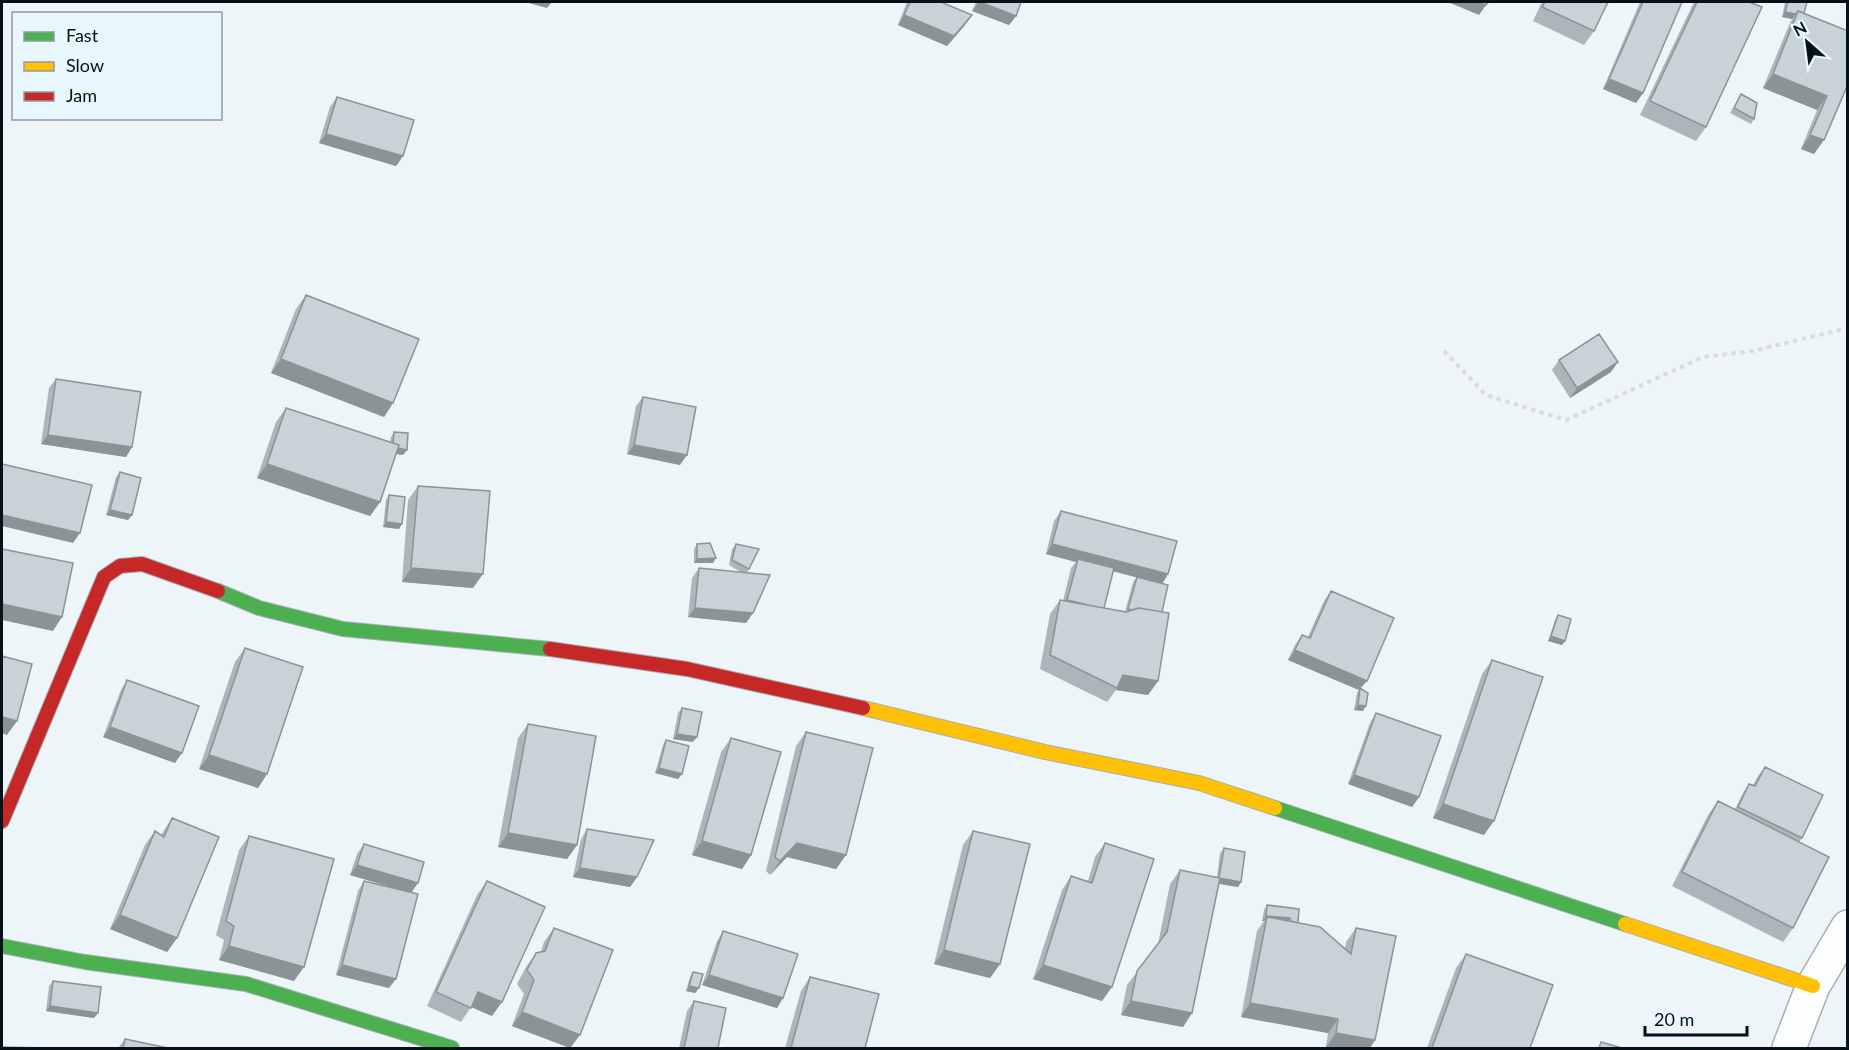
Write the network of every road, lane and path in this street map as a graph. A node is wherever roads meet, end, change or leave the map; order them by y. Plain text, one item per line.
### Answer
1 (1848, 328) edge
2 (1444, 351) dead end
3 (2, 821) edge
4 (1848, 927) edge
5 (2, 946) edge
6 (1813, 986) junction
7 (453, 1048) edge
8 (1788, 1048) edge

1 - 2 path
3 - 6 street
4 - 6 street
5 - 7 street
6 - 8 street

